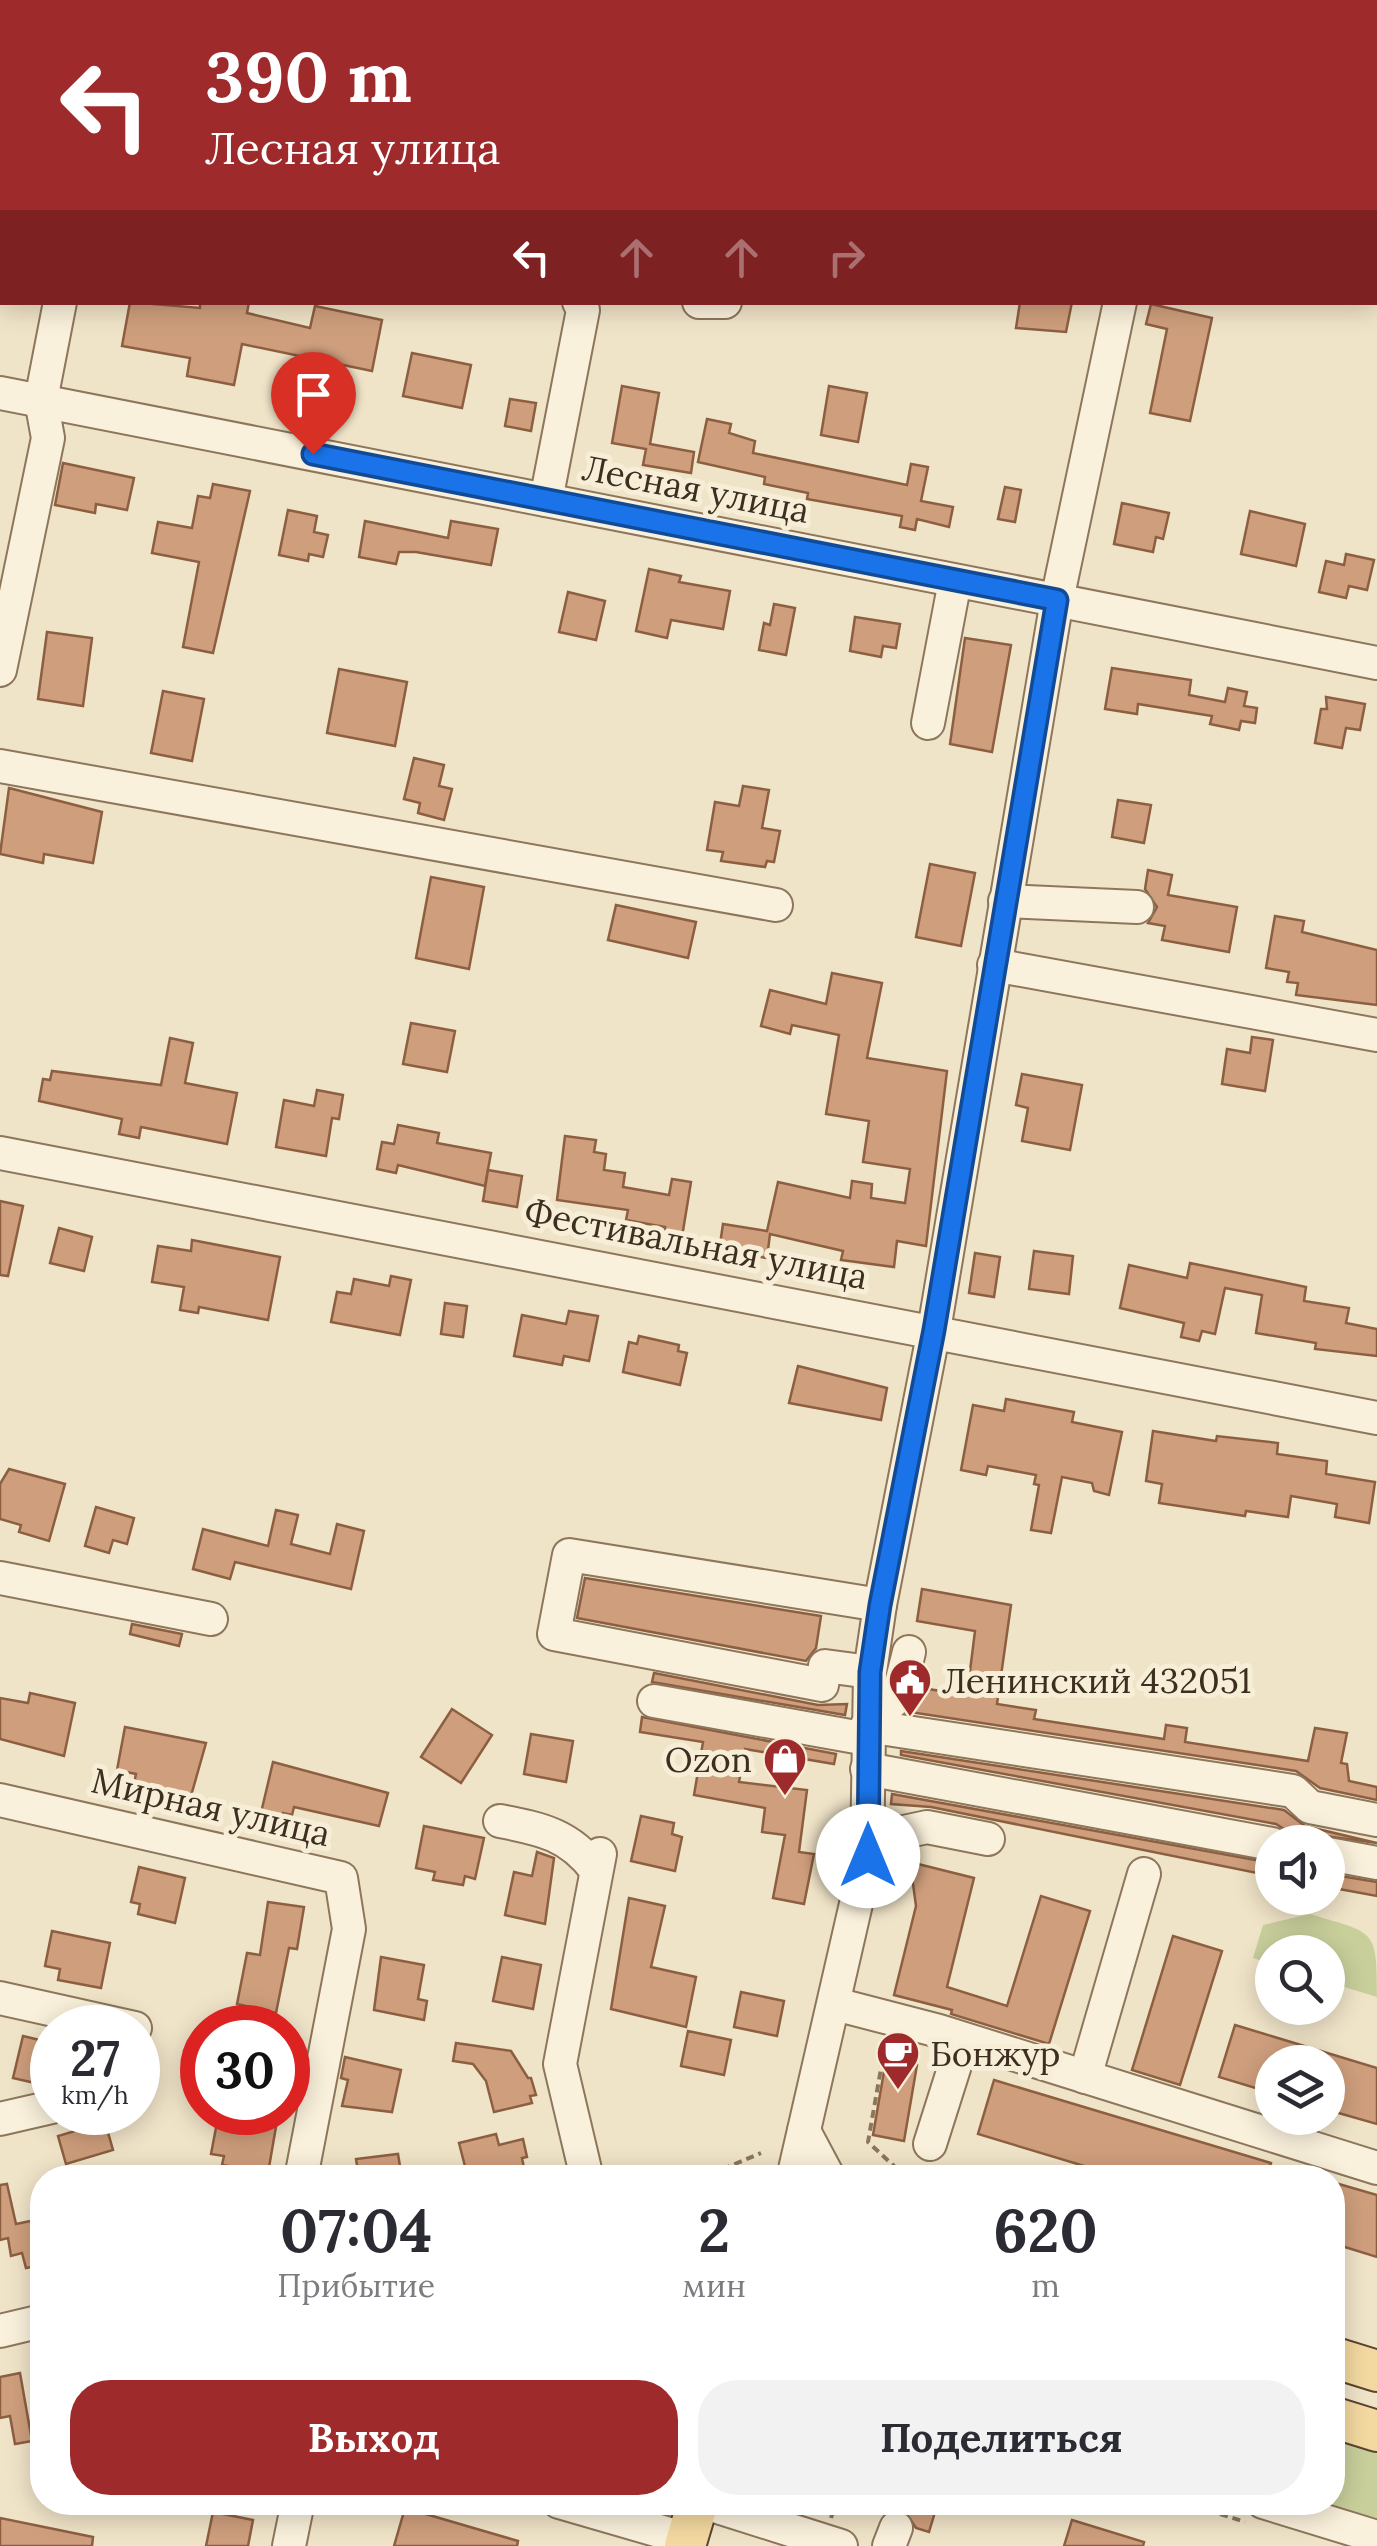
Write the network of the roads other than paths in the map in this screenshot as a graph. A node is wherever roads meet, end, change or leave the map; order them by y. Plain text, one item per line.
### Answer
1 (59, 305) edge
2 (585, 305) edge
3 (1119, 305) edge
4 (0, 392) edge
5 (41, 400) junction
6 (546, 500) junction
7 (955, 581) junction
8 (1057, 600) junction
9 (1377, 662) edge
10 (0, 670) edge
11 (928, 722) dead end
12 (0, 766) edge
13 (1004, 901) junction
14 (776, 905) dead end
15 (1137, 907) dead end
16 (994, 965) junction
17 (1377, 1036) edge
18 (0, 1153) edge
19 (934, 1330) junction
20 (1377, 1418) edge
21 (0, 1578) edge
22 (880, 1605) junction
23 (211, 1619) dead end
24 (909, 1652) dead end
25 (870, 1672) junction
26 (654, 1702) dead end
27 (867, 1745) junction
28 (0, 1800) edge
29 (1377, 1820) edge
30 (500, 1821) dead end
31 (988, 1839) dead end
32 (867, 1840) junction
33 (1255, 1840) edge
34 (1345, 1857) edge
35 (1377, 1863) edge
36 (1144, 1874) dead end
37 (0, 1998) edge
38 (835, 2004) junction
39 (32, 2005) edge
40 (963, 2040) junction
41 (1085, 2077) junction
42 (30, 2112) edge
43 (0, 2119) edge
44 (804, 2131) junction
45 (930, 2144) dead end
46 (304, 2165) edge
47 (584, 2165) edge
48 (796, 2165) edge
49 (822, 2165) edge
50 (1377, 2168) edge
51 (30, 2324) edge
52 (0, 2331) edge
53 (1345, 2361) edge
54 (1377, 2371) edge
55 (1345, 2422) edge
56 (1377, 2431) edge
57 (295, 2515) edge
58 (646, 2515) edge
59 (1305, 2515) edge
60 (693, 2522) edge
61 (1377, 2537) edge
62 (289, 2546) edge
63 (841, 2546) edge

1 - 5 street
2 - 6 street
3 - 8 street
4 - 5 street, Лесная улица
5 - 6 street, Лесная улица
5 - 10 street
6 - 7 street, Лесная улица
7 - 8 street, Лесная улица
7 - 11 street
8 - 9 street, Лесная улица
8 - 13 street
12 - 14 street
13 - 15 street
13 - 16 street
16 - 17 street
16 - 19 street
18 - 19 street, Фестивальная улица
19 - 20 street, Фестивальная улица
19 - 22 street
21 - 23 street
22 - 25 street
22 - 25 street
24 - 27 street
25 - 27 street
26 - 27 street
27 - 29 street
27 - 32 street
27 - 33 street
28 - 46 street, Мирная улица
30 - 47 street
31 - 32 street
32 - 38 street
34 - 35 street
36 - 41 street
37 - 39 street
38 - 40 street
38 - 44 street
40 - 41 street
40 - 45 street
41 - 50 street
42 - 43 street
44 - 48 street
44 - 49 street
51 - 52 street
53 - 54 main road
55 - 56 main road
57 - 62 street
58 - 60 street
59 - 61 street
60 - 63 street

